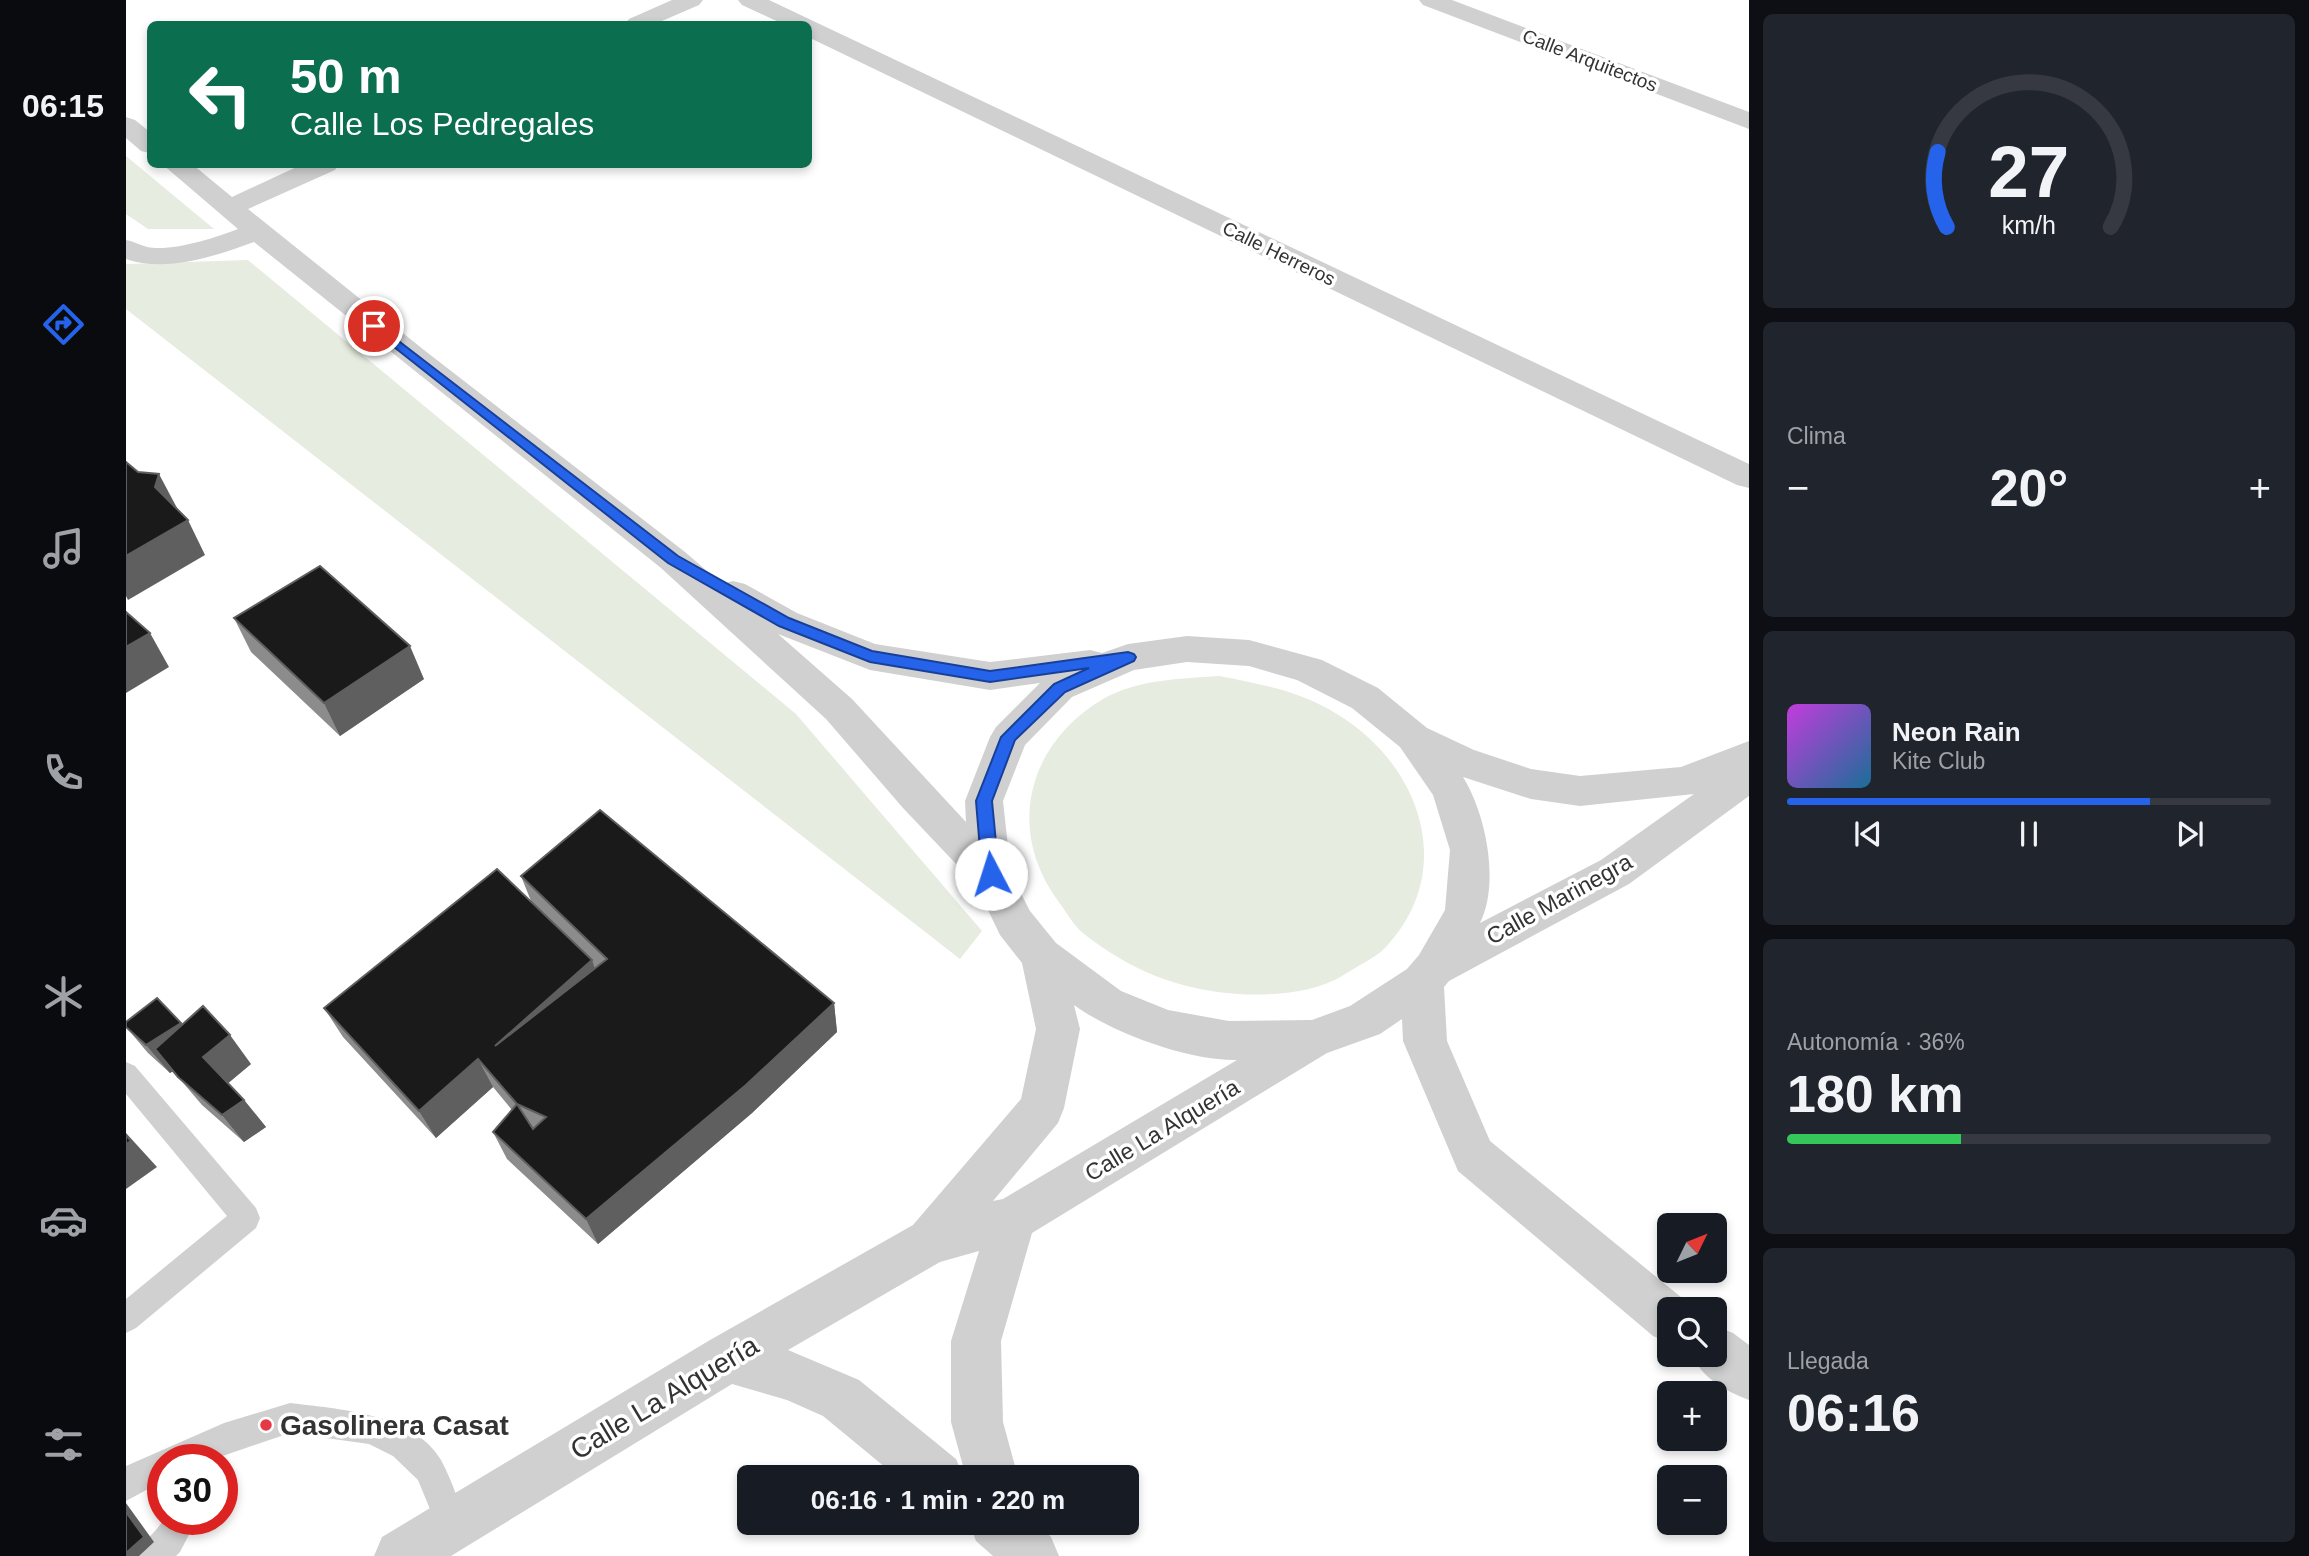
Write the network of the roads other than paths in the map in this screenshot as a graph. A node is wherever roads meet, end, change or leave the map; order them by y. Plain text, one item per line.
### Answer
1 (691, 0) edge
2 (750, 0) edge
3 (1431, 0) edge
4 (644, 21) edge
5 (795, 21) edge
6 (812, 30) edge
7 (1749, 121) edge
8 (126, 125) edge
9 (147, 142) edge
10 (180, 168) edge
11 (317, 168) edge
12 (229, 208) junction
13 (256, 231) junction
14 (126, 248) edge
15 (1749, 477) edge
16 (673, 560) junction
17 (1128, 657) junction
18 (1413, 737) junction
19 (1749, 755) edge
20 (1749, 775) edge
21 (991, 874) junction
22 (1041, 956) junction
23 (1428, 975) junction
24 (1312, 1039) junction
25 (126, 1074) edge
26 (1013, 1219) junction
27 (930, 1241) junction
28 (1657, 1308) edge
29 (126, 1318) edge
30 (728, 1357) junction
31 (1727, 1359) edge
32 (1749, 1375) edge
33 (230, 1444) edge
34 (923, 1465) edge
35 (989, 1465) edge
36 (147, 1472) edge
37 (126, 1486) edge
38 (452, 1525) junction
39 (172, 1535) edge
40 (152, 1556) edge
41 (401, 1556) edge

1 - 4 street
2 - 5 street
3 - 7 street, Calle Arquitectos
6 - 15 street, Calle Herreros
8 - 9 street
10 - 12 street
11 - 12 street
12 - 13 street
13 - 14 street
13 - 16 street
16 - 17 street
16 - 21 street
17 - 18 street
17 - 21 street
18 - 19 street
18 - 23 street
20 - 23 street, Calle Marinegra
21 - 22 street
22 - 24 street
22 - 27 street, Calle La Alquería
23 - 24 street, Calle Marinegra
23 - 28 street
24 - 26 street, Calle La Alquería
25 - 29 lane
26 - 27 street, Calle La Alquería
26 - 35 street
27 - 30 street, Calle La Alquería
30 - 34 street
30 - 38 street, Calle La Alquería
31 - 32 street
33 - 38 lane
36 - 37 lane
38 - 41 street, Calle La Alquería
39 - 40 lane

